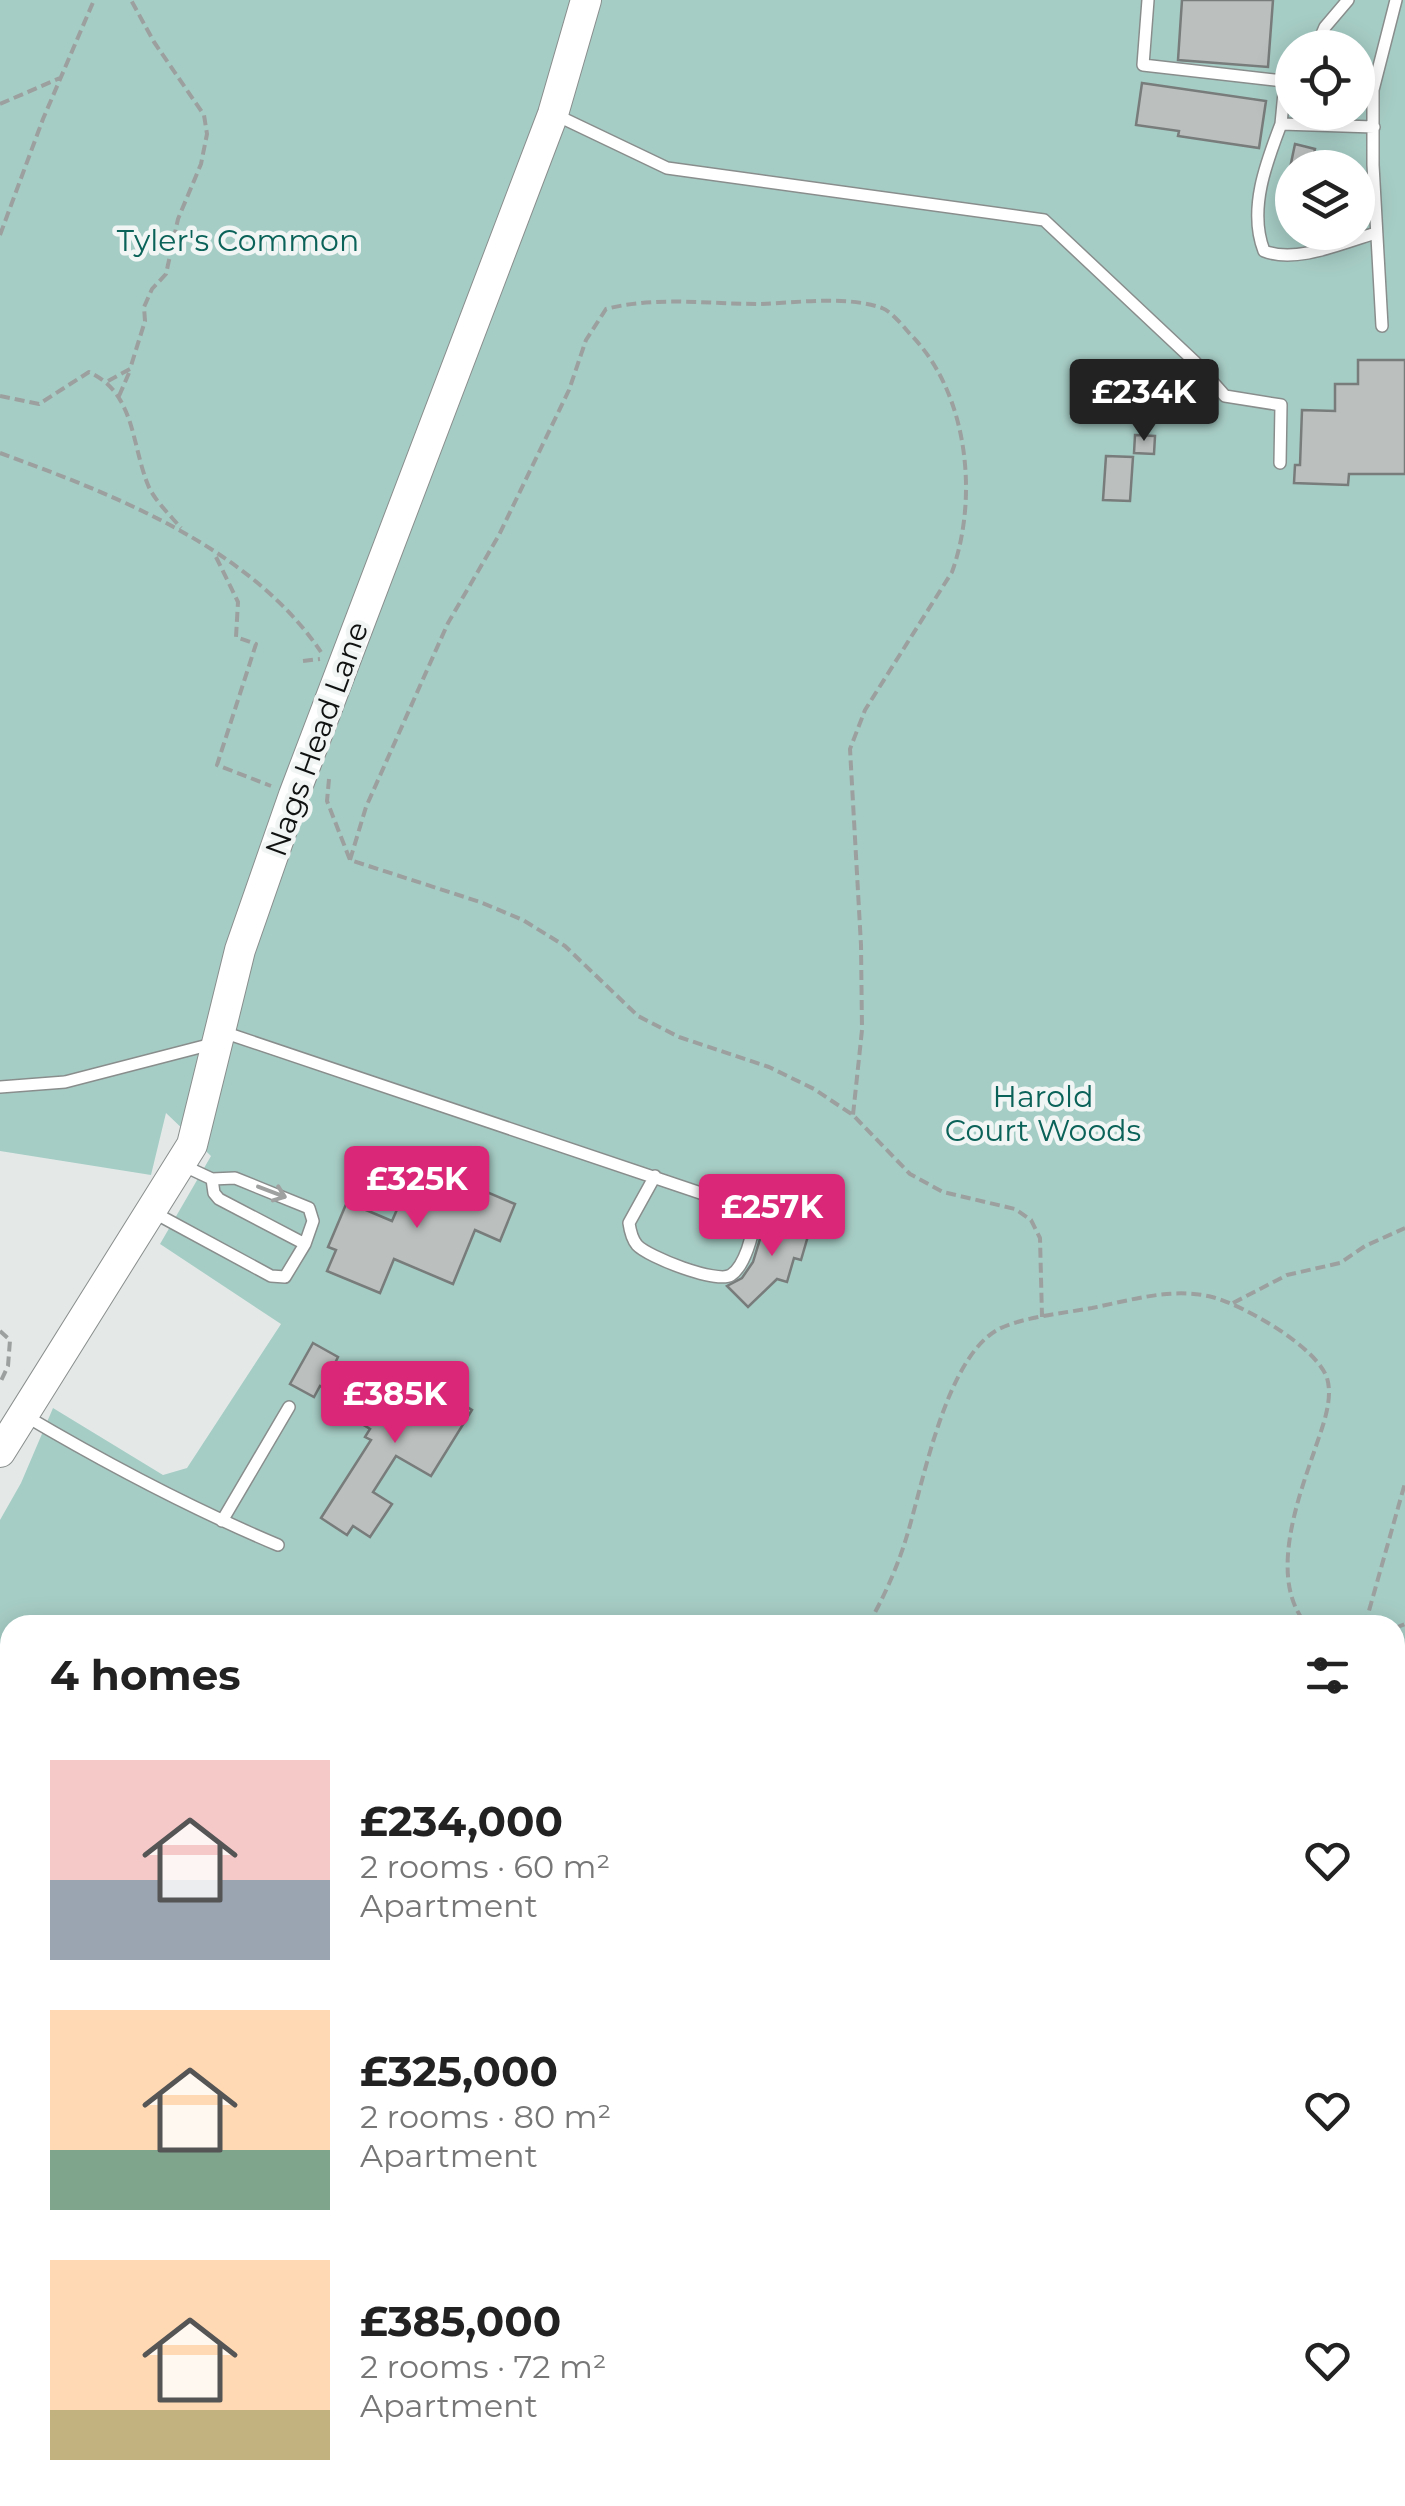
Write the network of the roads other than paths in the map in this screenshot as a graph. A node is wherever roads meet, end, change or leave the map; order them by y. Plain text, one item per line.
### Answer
1 (586, 0) edge
2 (1148, 0) edge
3 (1348, 0) edge
4 (1396, 0) edge
5 (1324, 30) edge
6 (1275, 80) edge
7 (1375, 82) edge
8 (552, 114) junction
9 (1279, 130) edge
10 (1374, 130) edge
11 (1376, 233) junction
12 (1382, 326) dead end
13 (1280, 463) dead end
14 (218, 1037) junction
15 (0, 1086) edge
16 (180, 1164) junction
17 (655, 1176) junction
18 (212, 1179) junction
19 (150, 1211) junction
20 (305, 1244) junction
21 (288, 1407) dead end
22 (23, 1414) junction
23 (0, 1452) edge
24 (222, 1521) junction
25 (278, 1546) dead end

1 - 8 street, Nags Head Lane
2 - 6 lane
3 - 5 lane
4 - 7 lane
8 - 13 lane
8 - 14 street, Nags Head Lane
9 - 11 lane
10 - 11 lane
11 - 12 lane
14 - 15 lane
14 - 16 street, Nags Head Lane
14 - 17 lane
16 - 18 lane
16 - 19 street, Nags Head Lane
17 - 17 lane
18 - 20 lane
18 -> 20 lane
19 - 20 lane
19 - 22 street, Nags Head Lane
21 - 24 lane
22 - 23 street, Nags Head Lane
22 - 24 lane
24 - 25 lane

